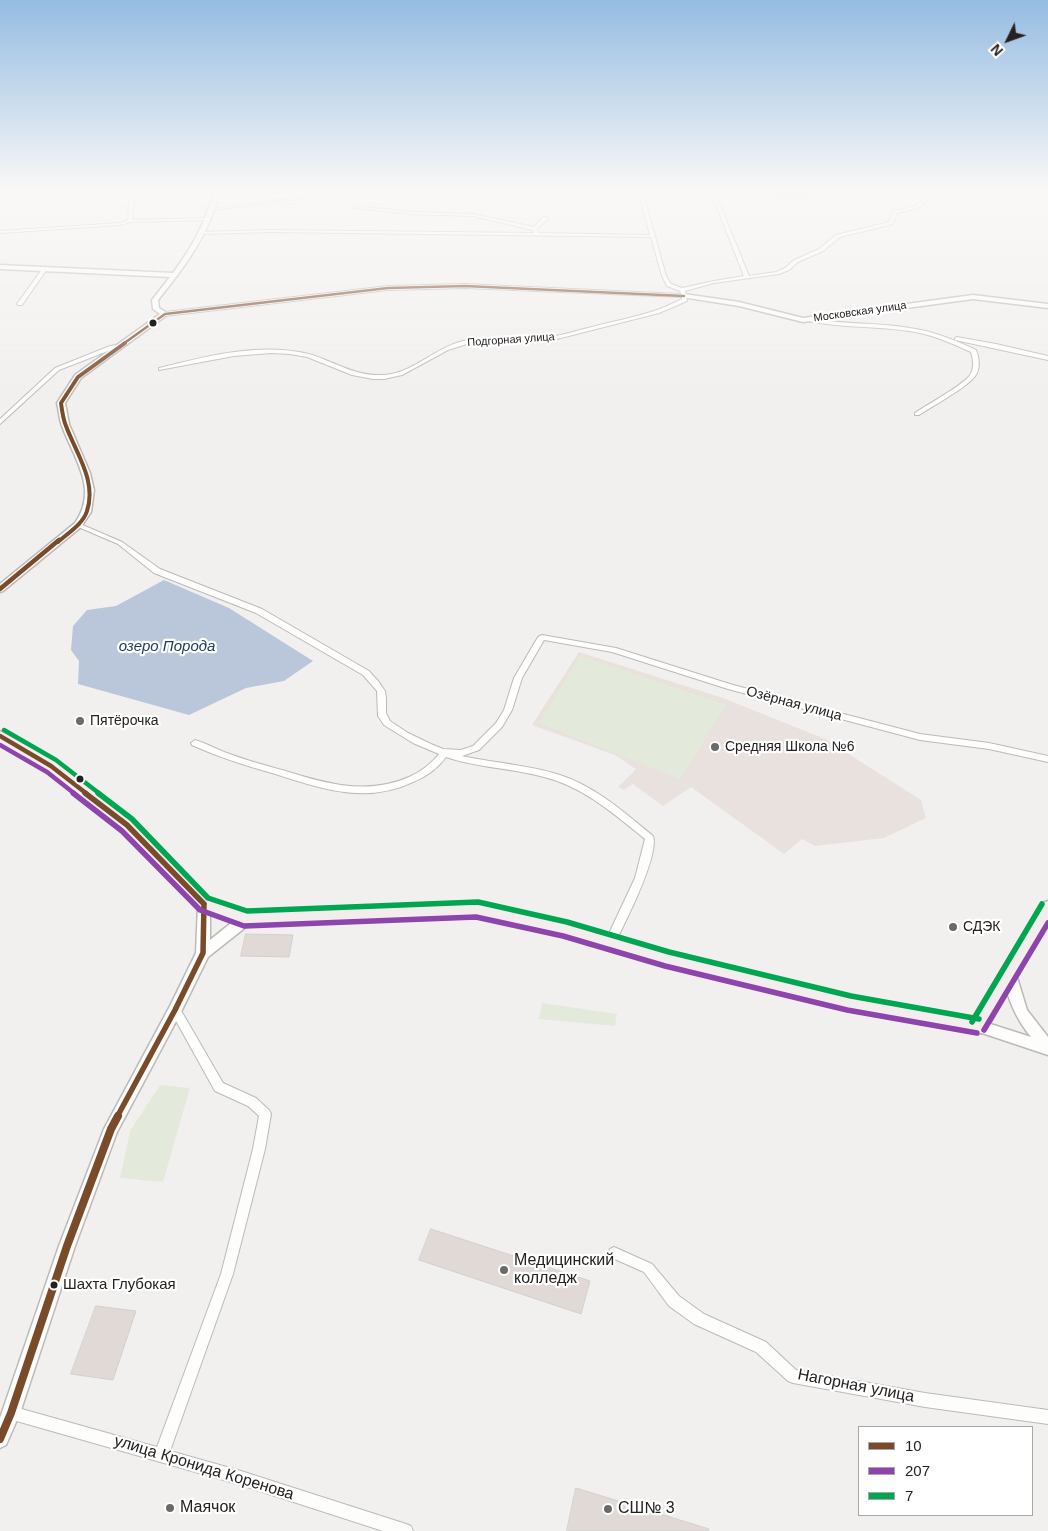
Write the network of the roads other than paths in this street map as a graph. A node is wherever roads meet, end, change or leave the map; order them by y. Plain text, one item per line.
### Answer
1 (184, 261) edge
2 (660, 261) edge
3 (741, 261) edge
4 (795, 261) edge
5 (0, 267) edge
6 (46, 269) junction
7 (176, 275) junction
8 (747, 277) junction
9 (683, 293) junction
10 (20, 304) dead end
11 (1048, 306) edge
12 (165, 314) junction
13 (810, 320) junction
14 (939, 336) junction
15 (118, 347) junction
16 (1048, 358) edge
17 (161, 369) dead end
18 (917, 414) dead end
19 (0, 422) edge
20 (78, 525) junction
21 (0, 589) edge
22 (0, 736) edge
23 (195, 743) dead end
24 (445, 752) junction
25 (1048, 759) edge
26 (204, 904) junction
27 (1048, 908) edge
28 (246, 918) junction
29 (610, 942) junction
30 (203, 953) junction
31 (1008, 974) junction
32 (175, 1010) junction
33 (978, 1026) junction
34 (1048, 1048) edge
35 (614, 1253) dead end
36 (5, 1412) edge
37 (1048, 1417) edge
38 (0, 1439) edge
39 (162, 1454) junction
40 (406, 1531) edge

1 - 7 street
2 - 9 street
3 - 8 street
4 - 8 street
5 - 6 street
6 - 7 street
6 - 10 street
7 - 12 street
8 - 9 street
9 - 12 street, Московская улица
9 - 13 street, Московская улица
9 - 17 street, Подгорная улица
11 - 13 street, Московская улица
12 - 15 street
13 - 14 street
14 - 16 street
14 - 18 street
15 - 19 street
15 - 20 street
20 - 21 street
20 - 24 street
22 - 26 main road
23 - 24 street
24 - 25 street, Озёрная улица
24 - 29 street
26 - 28 main road
26 - 30 street
27 - 31 main road
28 - 29 main road
28 - 30 street
29 - 33 main road
30 - 32 street
31 - 33 main road
31 - 34 street
32 - 36 street
32 - 39 street
33 - 34 street
35 - 37 street, Нагорная улица
36 - 38 street
36 - 39 street, улица Кронида Коренова
39 - 40 street, улица Кронида Коренова

